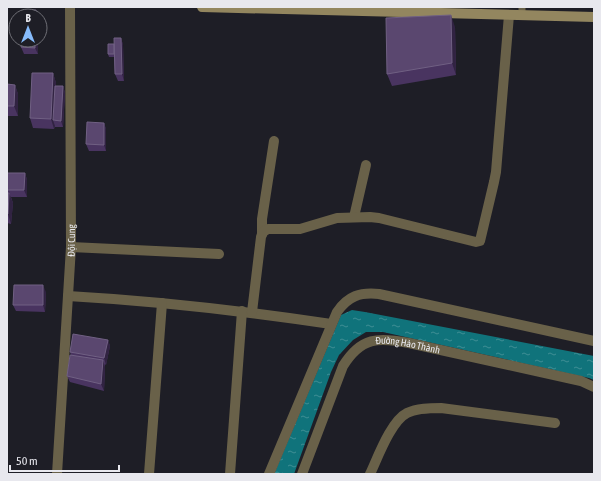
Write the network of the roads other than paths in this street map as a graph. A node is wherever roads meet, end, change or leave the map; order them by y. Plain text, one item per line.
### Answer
1 (70, 7) edge
2 (202, 7) edge
3 (272, 8) edge
4 (339, 9) edge
5 (522, 11) edge
6 (509, 15) junction
7 (594, 17) edge
8 (274, 141) dead end
9 (366, 165) dead end
10 (354, 217) junction
11 (262, 234) junction
12 (70, 247) junction
13 (219, 254) dead end
14 (68, 296) junction
15 (162, 303) junction
16 (247, 312) junction
17 (331, 324) junction
18 (594, 341) edge
19 (594, 387) edge
20 (555, 424) dead end
21 (57, 474) edge
22 (148, 474) edge
23 (230, 474) edge
24 (269, 474) edge
25 (302, 474) edge
26 (370, 474) edge

1 - 12 street, Đội Cung
2 - 3 street
3 - 4 street
4 - 6 street
5 - 6 street
5 - 7 street
6 - 10 street
8 - 11 street
9 - 10 street
10 - 11 street
11 - 16 street
12 - 13 street
12 - 14 street, Đội Cung
14 - 15 street
14 - 21 street, Đội Cung
15 - 16 street
15 - 22 street
16 - 17 street
16 - 23 street
17 - 18 street
17 - 24 street
19 - 25 street, Đường Hào Thành
20 - 26 street

